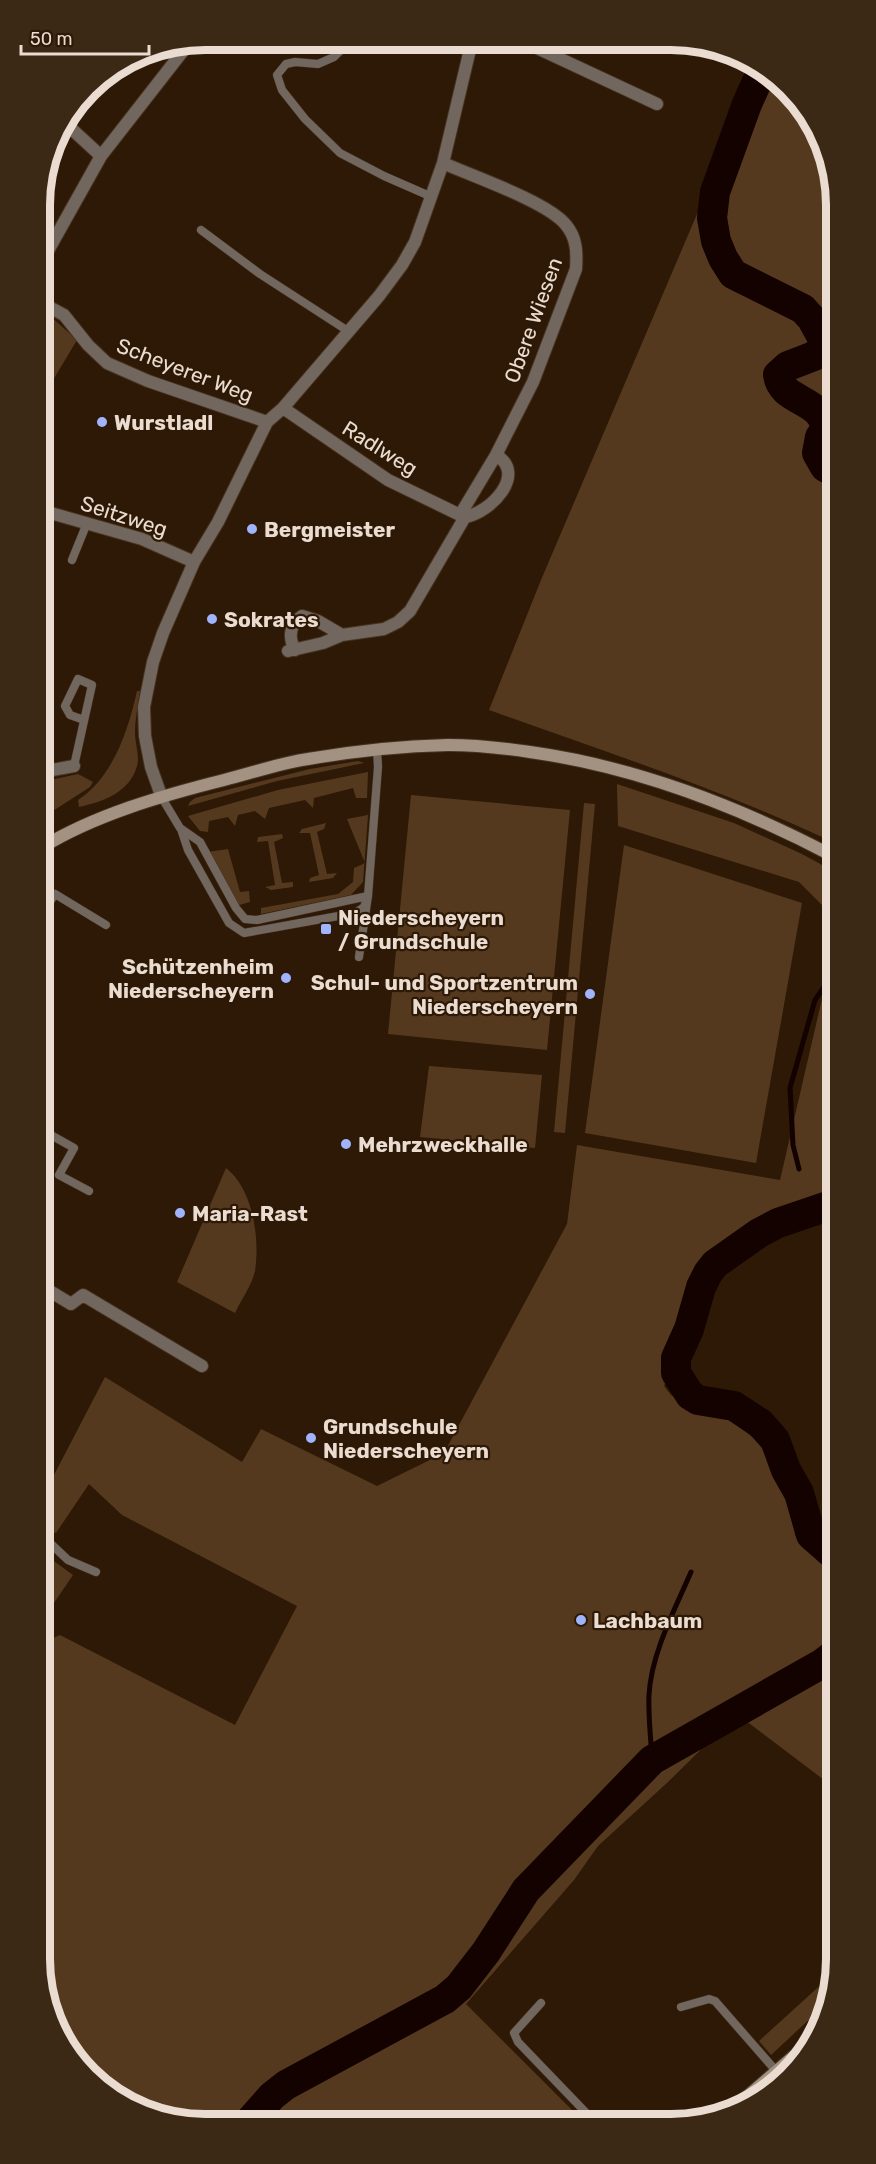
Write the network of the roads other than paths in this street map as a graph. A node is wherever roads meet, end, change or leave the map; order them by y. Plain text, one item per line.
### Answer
1 (341, 50) edge
2 (470, 50) edge
3 (541, 50) edge
4 (183, 51) edge
5 (657, 104) dead end
6 (70, 127) edge
7 (101, 156) junction
8 (443, 163) junction
9 (432, 197) junction
10 (201, 230) dead end
11 (50, 247) edge
12 (50, 307) edge
13 (348, 331) junction
14 (283, 408) junction
15 (267, 422) junction
16 (496, 455) junction
17 (50, 513) edge
18 (462, 516) junction
19 (87, 523) junction
20 (72, 560) dead end
21 (194, 562) junction
22 (342, 635) junction
23 (84, 720) junction
24 (376, 750) junction
25 (74, 766) joint
26 (50, 770) edge
27 (162, 798) junction
28 (180, 828) junction
29 (50, 844) edge
30 (826, 853) edge
31 (368, 896) junction
32 (50, 902) edge
33 (106, 925) dead end
34 (359, 957) dead end
35 (50, 1134) edge
36 (89, 1191) dead end
37 (50, 1292) edge
38 (202, 1366) dead end
39 (50, 1544) edge
40 (96, 1572) dead end
41 (541, 2003) dead end
42 (681, 2007) dead end
43 (787, 2063) edge
44 (777, 2072) junction
45 (762, 2085) edge
46 (586, 2114) edge

1 - 9 lane
2 - 8 street
3 - 5 street
4 - 7 street
6 - 7 street
7 - 11 street
8 - 9 street
8 - 16 street, Obere Wiesen
9 - 13 street
10 - 13 lane
12 - 15 street, Scheyerer Weg
13 - 14 street
14 - 15 street
14 - 18 street, Radlweg
15 - 21 street
16 - 18 street, Obere Wiesen
16 - 18 street
17 - 19 street, Seitzweg
18 - 22 street, Obere Wiesen
19 - 20 lane
19 - 21 street, Seitzweg
21 - 27 street
22 - 22 street, Obere Wiesen
23 - 23 lane
23 - 25 lane
24 - 27 main road
24 - 30 main road
24 - 31 lane
25 - 26 street
27 - 28 lane
27 - 29 main road
28 - 31 lane
28 - 31 lane
31 - 34 lane
32 - 33 lane
35 - 36 lane
37 - 38 street
39 - 40 lane
41 - 46 lane
42 - 44 lane
43 - 44 main road
44 - 45 main road

